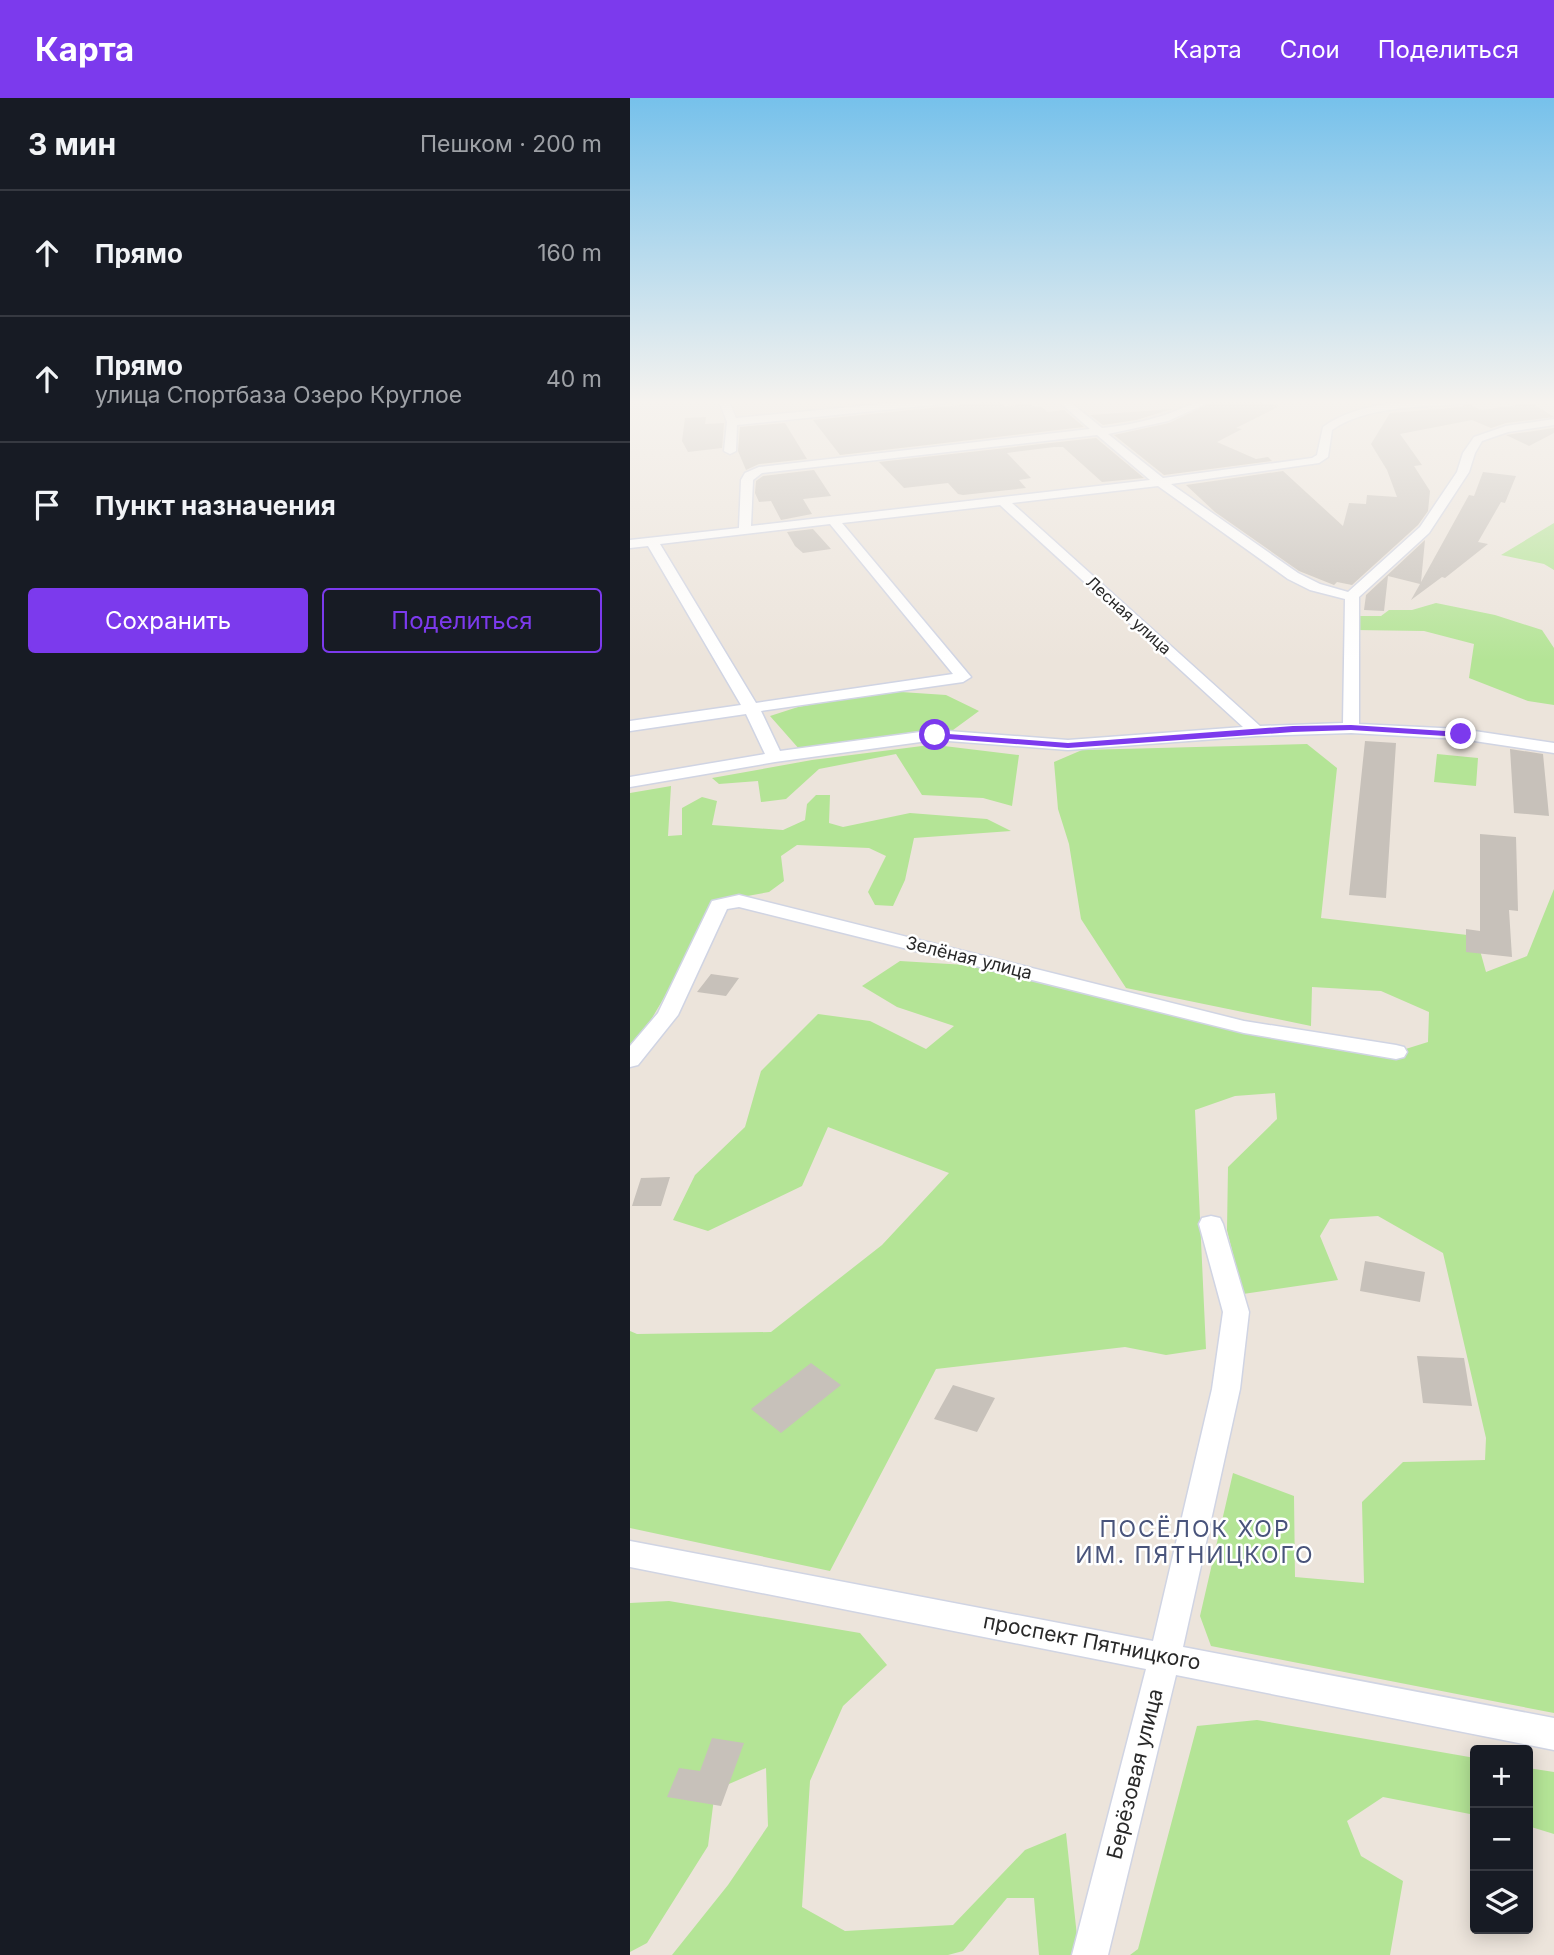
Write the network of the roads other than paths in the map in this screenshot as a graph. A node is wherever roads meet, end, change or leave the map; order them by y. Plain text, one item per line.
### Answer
1 (747, 488) edge
2 (1112, 488) edge
3 (1170, 488) edge
4 (1453, 488) edge
5 (1002, 500) junction
6 (833, 520) junction
7 (745, 531) junction
8 (652, 542) junction
9 (630, 544) edge
10 (1352, 597) junction
11 (751, 708) junction
12 (630, 726) edge
13 (1351, 728) junction
14 (1256, 731) junction
15 (1554, 748) edge
16 (775, 757) junction
17 (630, 782) edge
18 (1396, 1052) dead end
19 (630, 1060) edge
20 (1211, 1224) dead end
21 (630, 1554) edge
22 (1165, 1656) junction
23 (1554, 1734) edge
24 (1090, 1955) edge

1 - 7 street
2 - 5 street
3 - 10 street
4 - 10 street
5 - 6 street
5 - 14 street, Лесная улица
6 - 7 street
6 - 11 street
7 - 8 street
8 - 9 street
8 - 11 street
10 - 13 street
11 - 12 street
11 - 16 street
13 - 14 street
13 - 15 street
14 - 16 street
16 - 17 street
18 - 19 street, Зелёная улица
20 - 22 street, Берёзовая улица
21 - 22 street, проспект Пятницкого
22 - 23 street, проспект Пятницкого
22 - 24 street, Берёзовая улица

